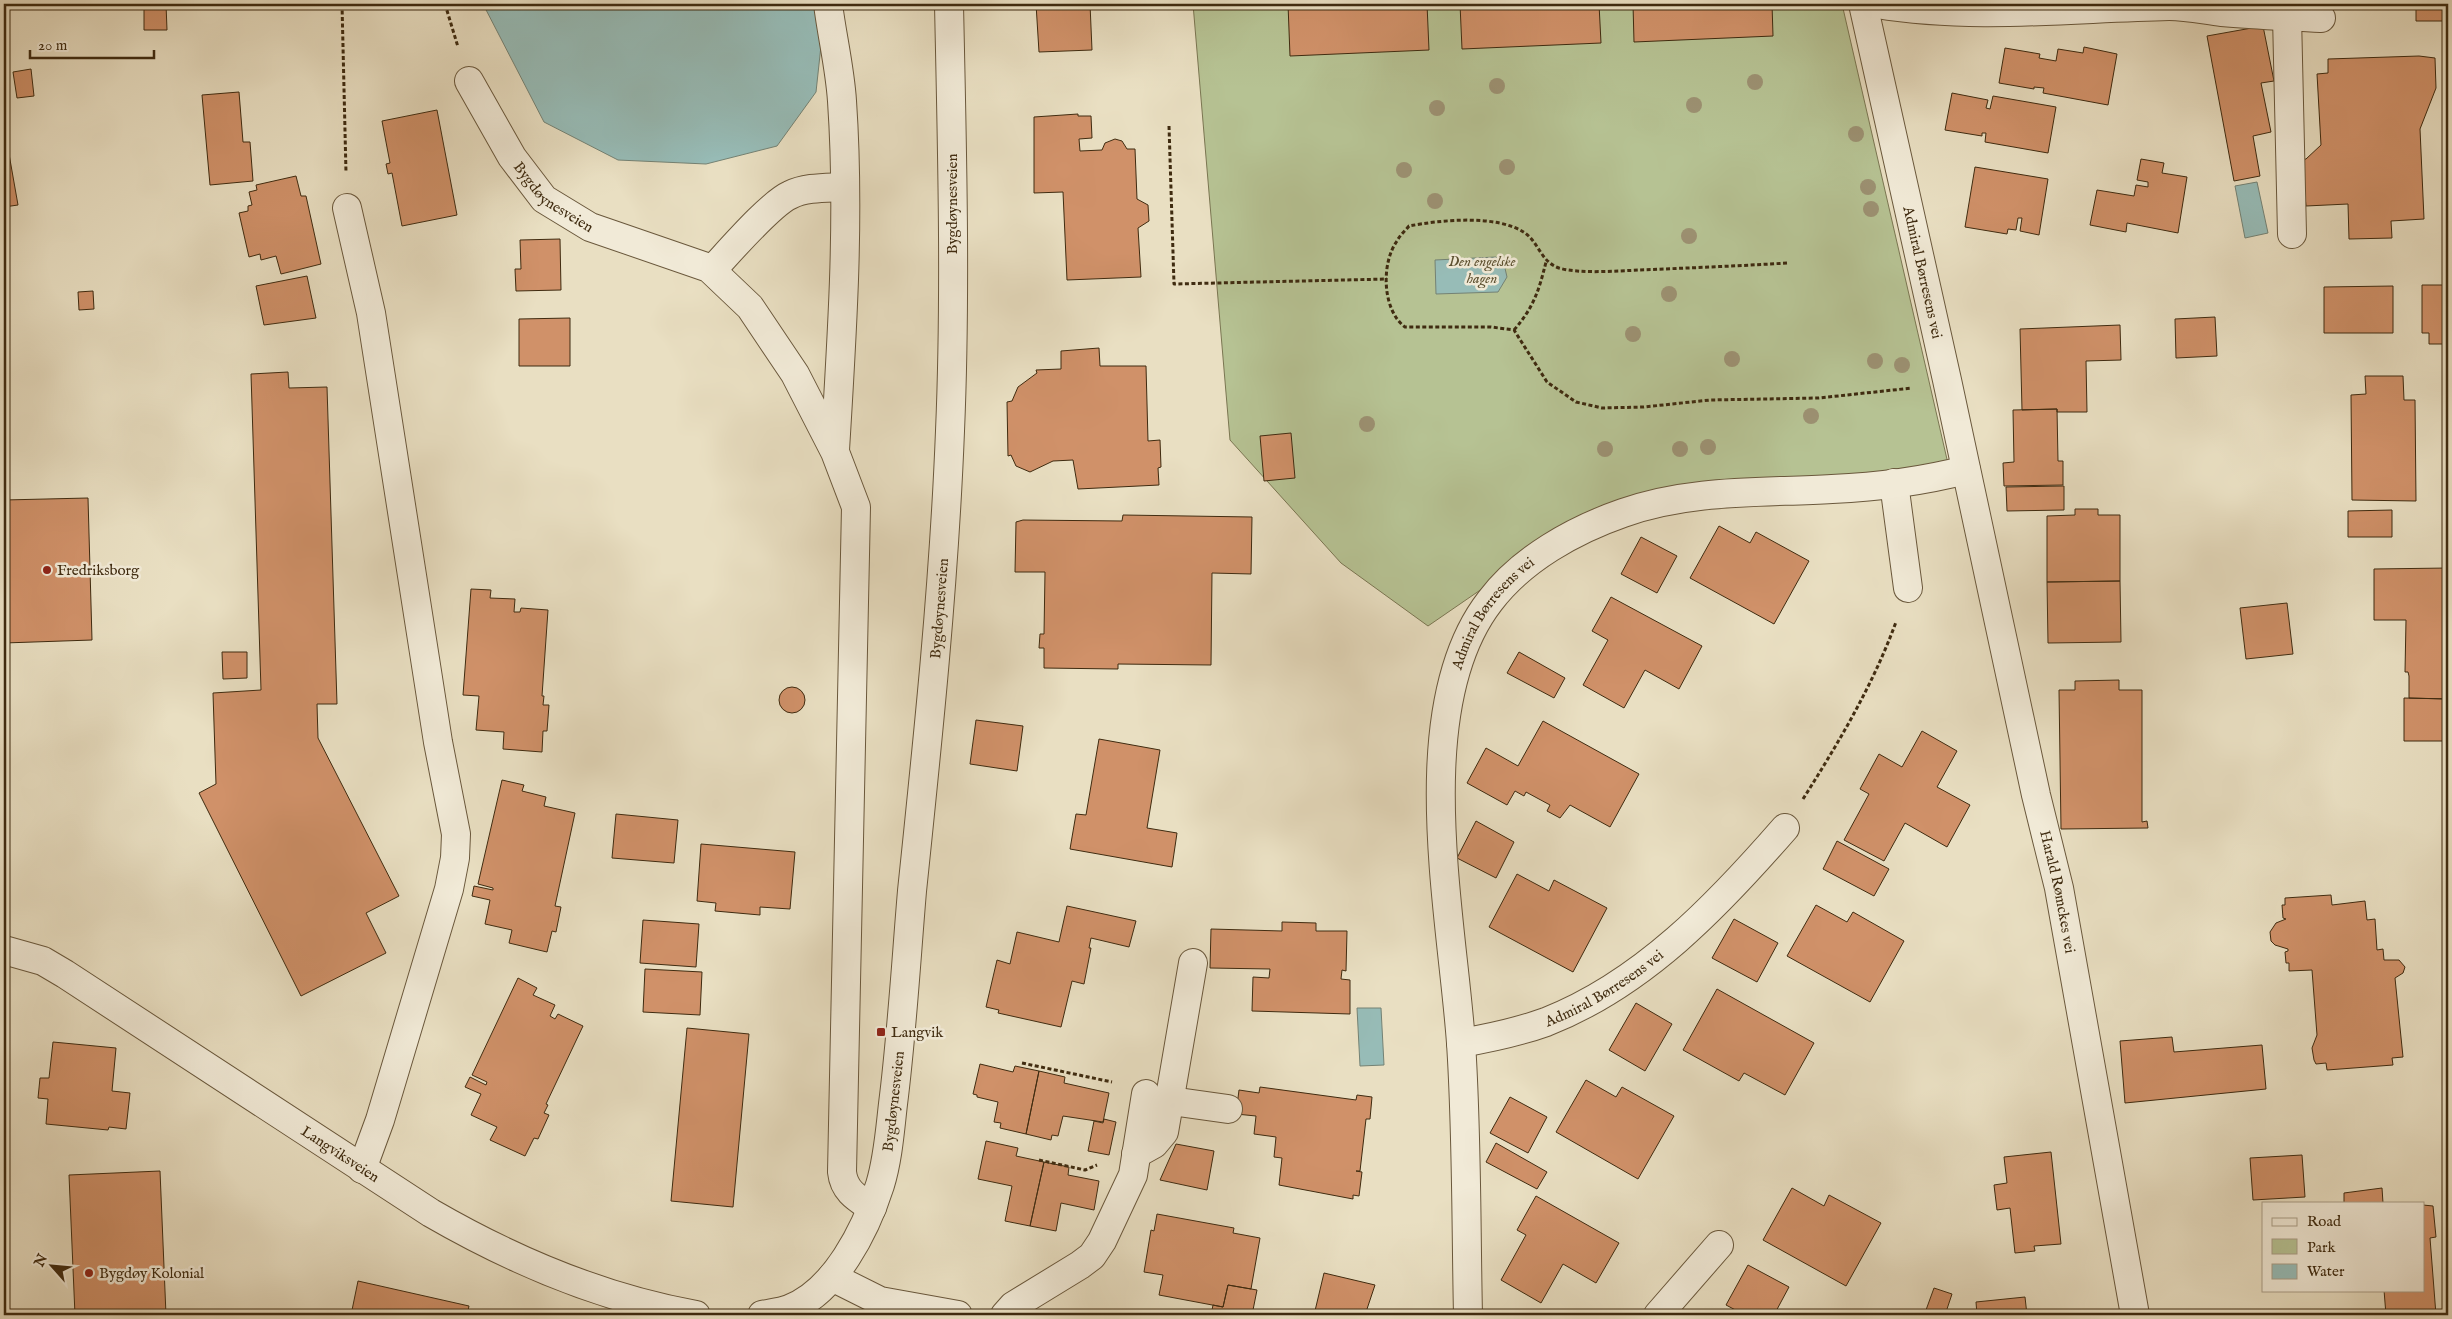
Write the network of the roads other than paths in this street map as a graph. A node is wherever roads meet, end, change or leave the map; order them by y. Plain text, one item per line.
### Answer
1 (828, 4) edge
2 (949, 4) edge
3 (1863, 4) edge
4 (1877, 4) edge
5 (2287, 16) junction
6 (2321, 18) dead end
7 (469, 81) road end
8 (844, 187) junction
9 (346, 208) road end
10 (2292, 234) dead end
11 (712, 270) junction
12 (835, 452) junction
13 (1966, 470) junction
14 (1894, 483) junction
15 (1908, 588) road end
16 (1785, 828) road end
17 (4, 950) edge
18 (1193, 962) dead end
19 (1461, 1043) junction
20 (1158, 1098) junction
21 (1228, 1109) dead end
22 (362, 1169) junction
23 (872, 1208) junction
24 (1719, 1245) dead end
25 (832, 1277) junction
26 (696, 1315) edge
27 (762, 1315) edge
28 (958, 1315) edge
29 (1005, 1315) edge
30 (1468, 1315) edge
31 (1658, 1315) edge
32 (2135, 1315) edge

1 - 8 street
2 - 23 street, Bygdøynesveien
3 - 13 street, Admiral Børresens vei
4 - 5 street
5 - 6 street
5 - 10 street
7 - 11 street, Bygdøynesveien
8 - 11 street
8 - 12 street
9 - 22 street
11 - 12 street, Bygdøynesveien
12 - 23 street, Bygdøynesveien
13 - 14 street, Admiral Børresens vei
13 - 32 street, Harald Rømckes vei
14 - 15 street
14 - 19 street, Admiral Børresens vei
16 - 19 street, Admiral Børresens vei
17 - 22 street, Langviksveien
18 - 20 street
19 - 30 street, Admiral Børresens vei
20 - 21 street
20 - 29 street
22 - 26 street, Langviksveien
23 - 25 street, Bygdøynesveien
24 - 31 street
25 - 27 street
25 - 28 street

